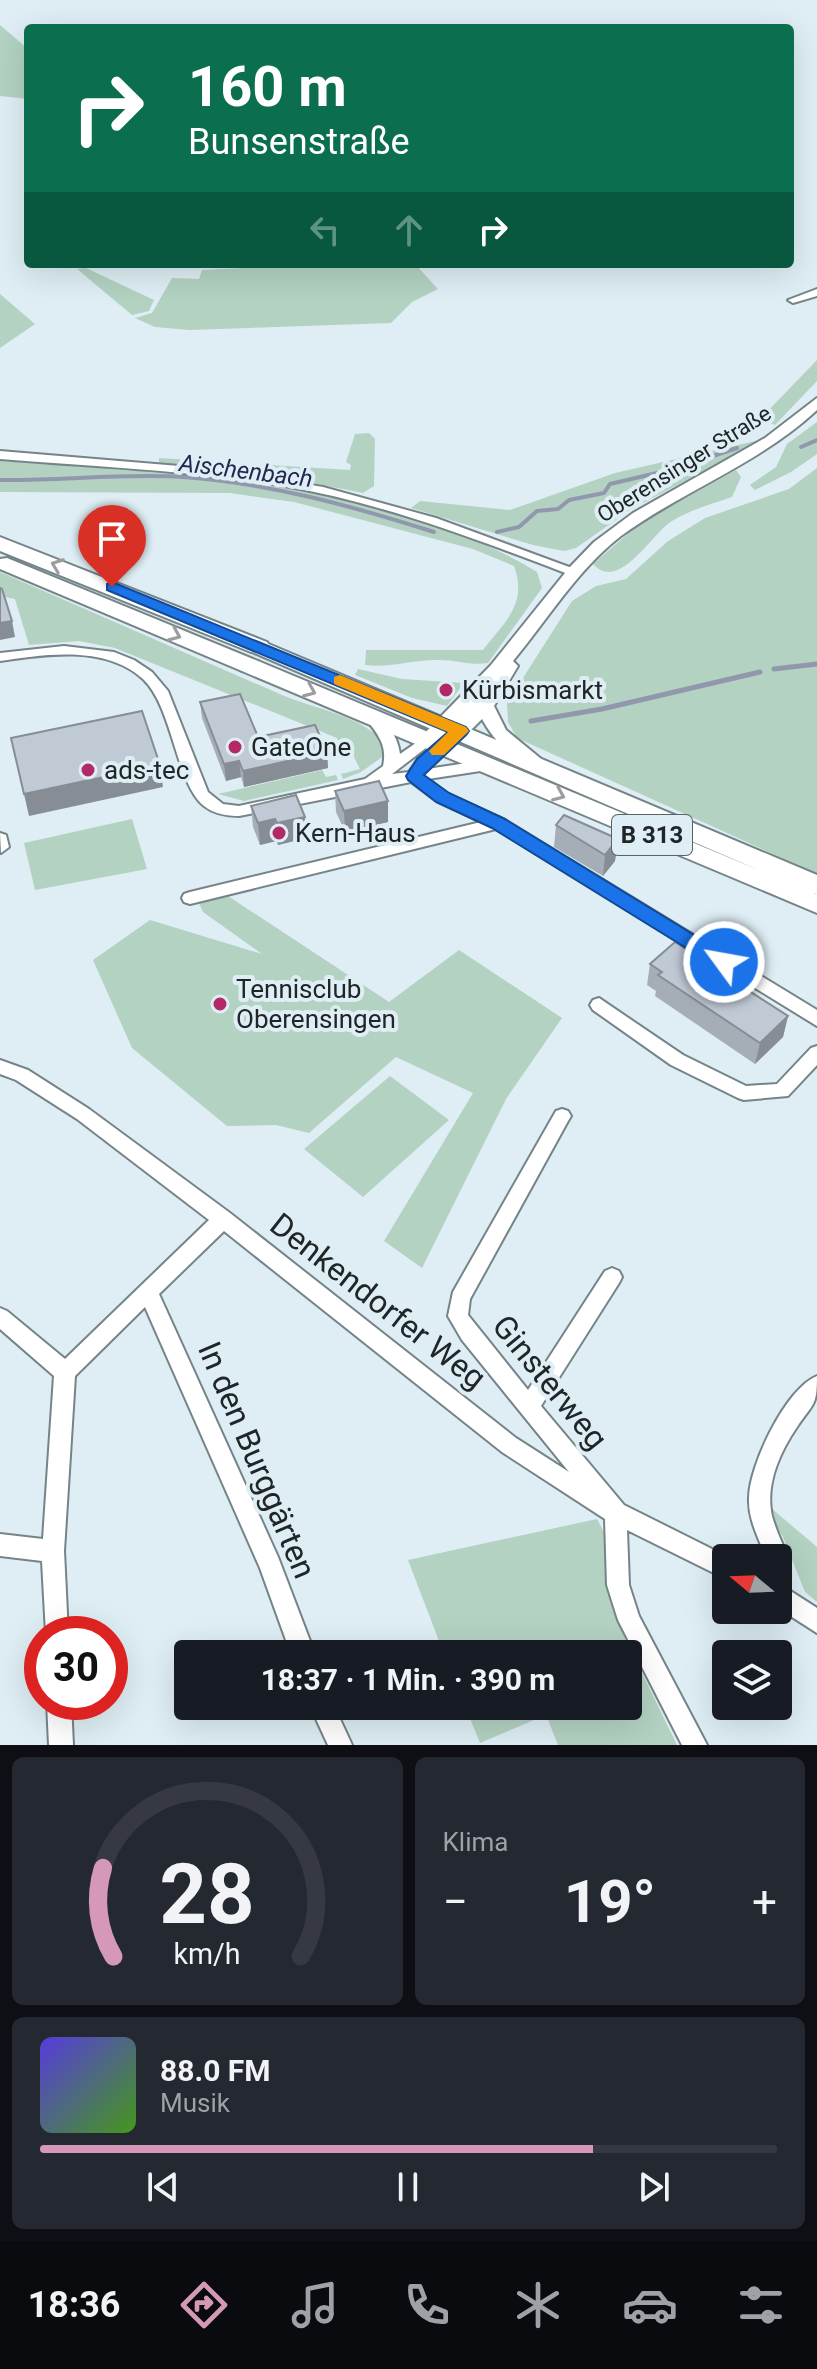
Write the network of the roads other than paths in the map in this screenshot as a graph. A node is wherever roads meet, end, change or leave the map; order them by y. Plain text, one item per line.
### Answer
1 (817, 292) edge
2 (793, 300) dead end
3 (817, 402) edge
4 (0, 455) edge
5 (0, 543) edge
6 (0, 561) edge
7 (573, 571) junction
8 (518, 644) junction
9 (0, 657) edge
10 (255, 657) junction
11 (485, 706) junction
12 (371, 716) junction
13 (444, 736) junction
14 (534, 763) junction
15 (487, 765) junction
16 (390, 769) junction
17 (414, 776) junction
18 (369, 783) junction
19 (498, 823) junction
20 (817, 885) edge
21 (190, 898) dead end
22 (817, 904) edge
23 (599, 1005) dead end
24 (817, 1019) edge
25 (817, 1053) edge
26 (0, 1067) edge
27 (562, 1116) dead end
28 (223, 1219) junction
29 (612, 1277) dead end
30 (149, 1293) junction
31 (0, 1317) edge
32 (65, 1372) junction
33 (817, 1386) edge
34 (529, 1407) junction
35 (616, 1513) junction
36 (772, 1544) edge
37 (0, 1545) edge
38 (53, 1551) junction
39 (712, 1561) edge
40 (792, 1605) edge
41 (56, 1616) edge
42 (817, 1622) edge
43 (298, 1640) edge
44 (60, 1720) edge
45 (328, 1720) edge
46 (61, 1745) edge
47 (340, 1745) edge
48 (695, 1745) edge

1 - 2 street
3 - 7 street, Oberensinger Straße
4 - 7 street
10 -> 5 highway, B 313
6 -> 10 highway, B 313
7 - 8 street, Oberensinger Straße
8 - 11 street, Oberensinger Straße
8 - 13 street, Oberensinger Straße
9 - 18 street
10 -> 12 main road, B 313
10 - 13 main road, B 313
11 - 13 street, Oberensinger Straße
11 - 14 street
12 - 13 main road, B 313
12 - 16 street
13 - 14 main road, B 313
13 - 15 main road, B 313
13 - 16 street
13 - 17 street
14 - 20 main road, B 313
15 - 17 street
15 -> 22 main road, B 313
16 - 18 street
17 - 18 street
17 - 19 street
19 - 21 street
19 - 24 street
23 - 25 street
26 - 28 street, Denkendorfer Weg
27 - 34 street, Ginsterweg
28 - 30 street
28 - 35 street, Denkendorfer Weg
29 - 34 street
30 - 32 street
30 - 43 street, In den Burggärten
31 - 32 street
32 - 38 street
33 - 36 street
34 - 35 street, Ginsterweg
35 - 39 street, Denkendorfer Weg
35 - 48 street
37 - 38 street
38 - 41 street
40 - 42 street
44 - 46 street
45 - 47 street

